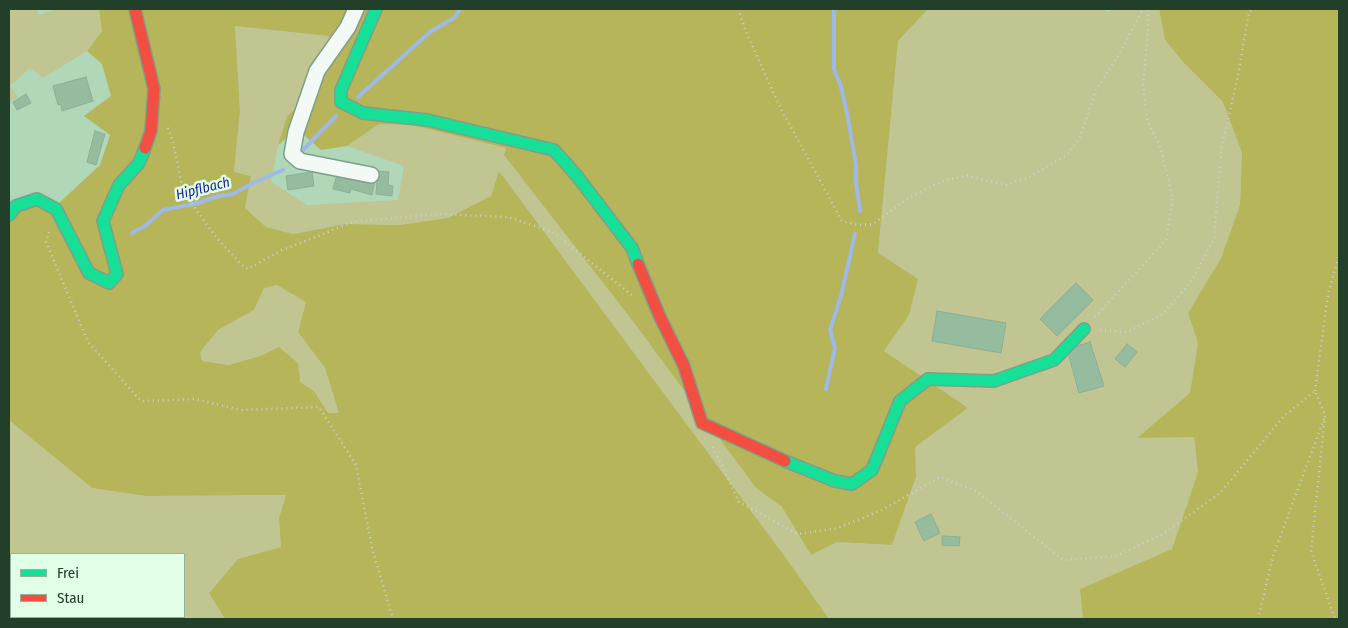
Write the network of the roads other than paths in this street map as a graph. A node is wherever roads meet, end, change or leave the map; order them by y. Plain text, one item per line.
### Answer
1 (135, 9) edge
2 (356, 9) edge
3 (376, 9) edge
4 (370, 175) dead end
5 (9, 215) edge
6 (1084, 329) road end

1 - 5 street
2 - 4 street
3 - 6 street

